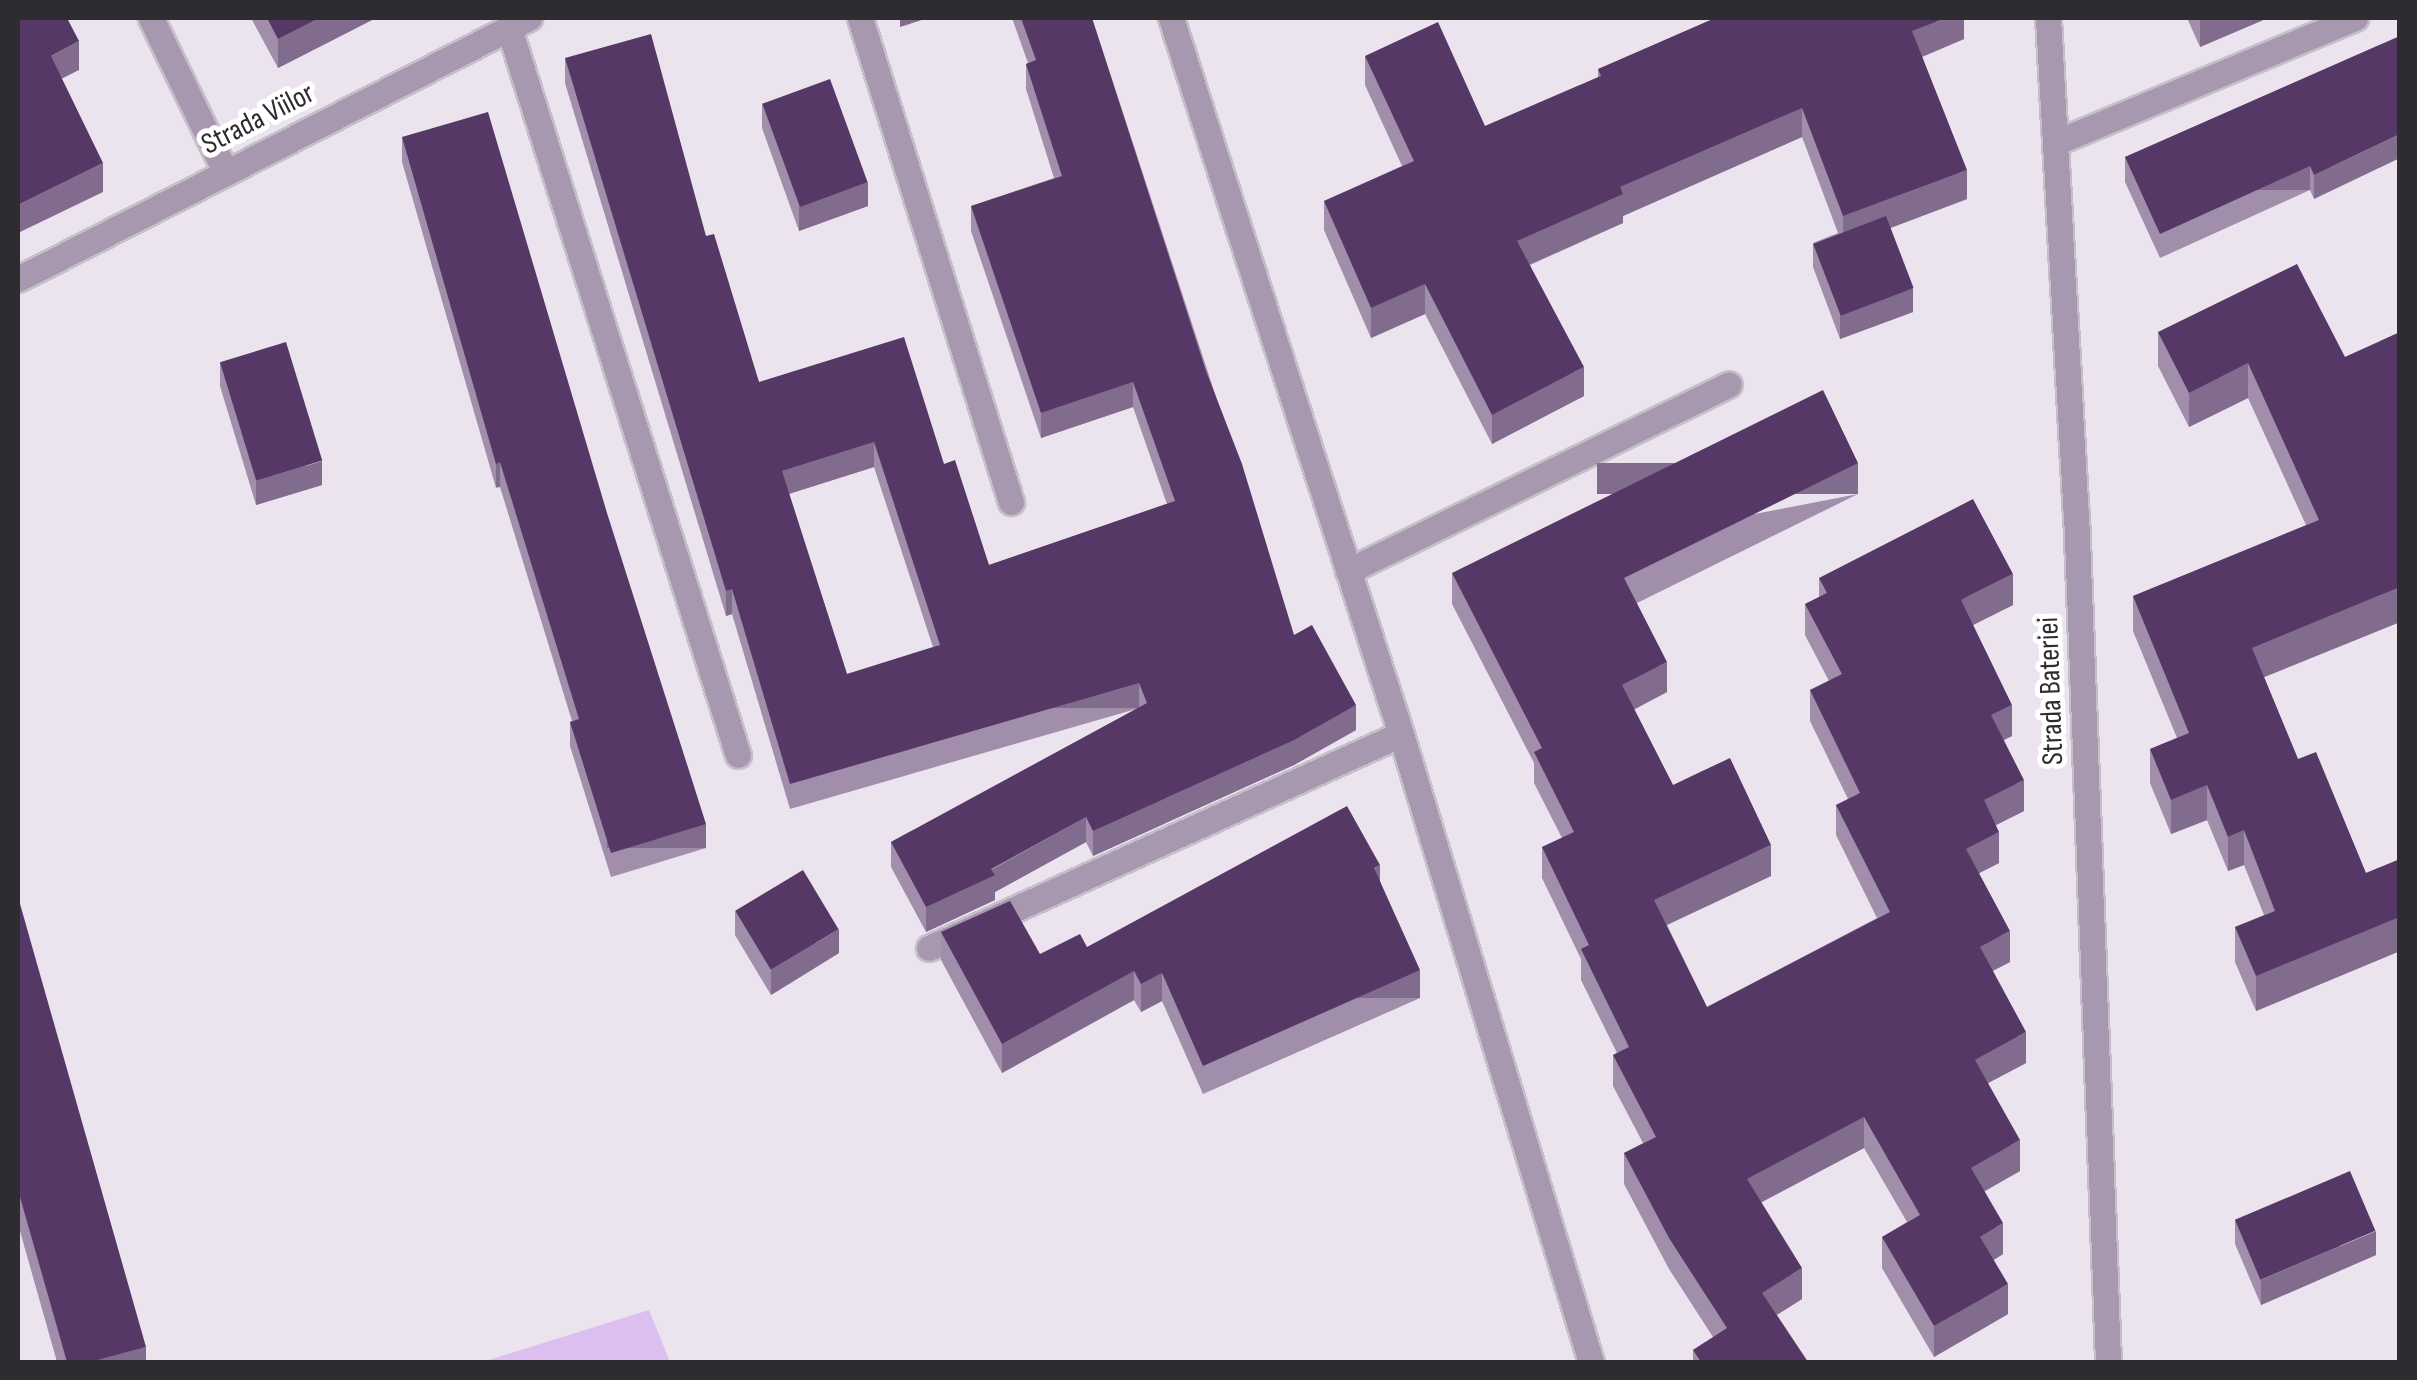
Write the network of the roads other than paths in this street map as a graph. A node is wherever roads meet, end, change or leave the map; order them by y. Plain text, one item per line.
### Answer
1 (151, 18) edge
2 (860, 18) edge
3 (1171, 18) edge
4 (2048, 18) edge
5 (2355, 18) edge
6 (519, 23) edge
7 (2056, 142) junction
8 (226, 173) junction
9 (18, 279) edge
10 (1729, 384) dead end
11 (1011, 502) dead end
12 (1348, 571) junction
13 (1401, 734) junction
14 (738, 755) dead end
15 (929, 948) dead end
16 (1591, 1362) edge
17 (2108, 1362) edge

1 - 8 street
2 - 11 street
3 - 12 street
4 - 7 street, Strada Bateriei
5 - 7 street
6 - 8 street, Strada Viilor
6 - 14 street
7 - 17 street, Strada Bateriei
8 - 9 street, Strada Viilor
10 - 12 street
12 - 13 street
13 - 15 street
13 - 16 street

